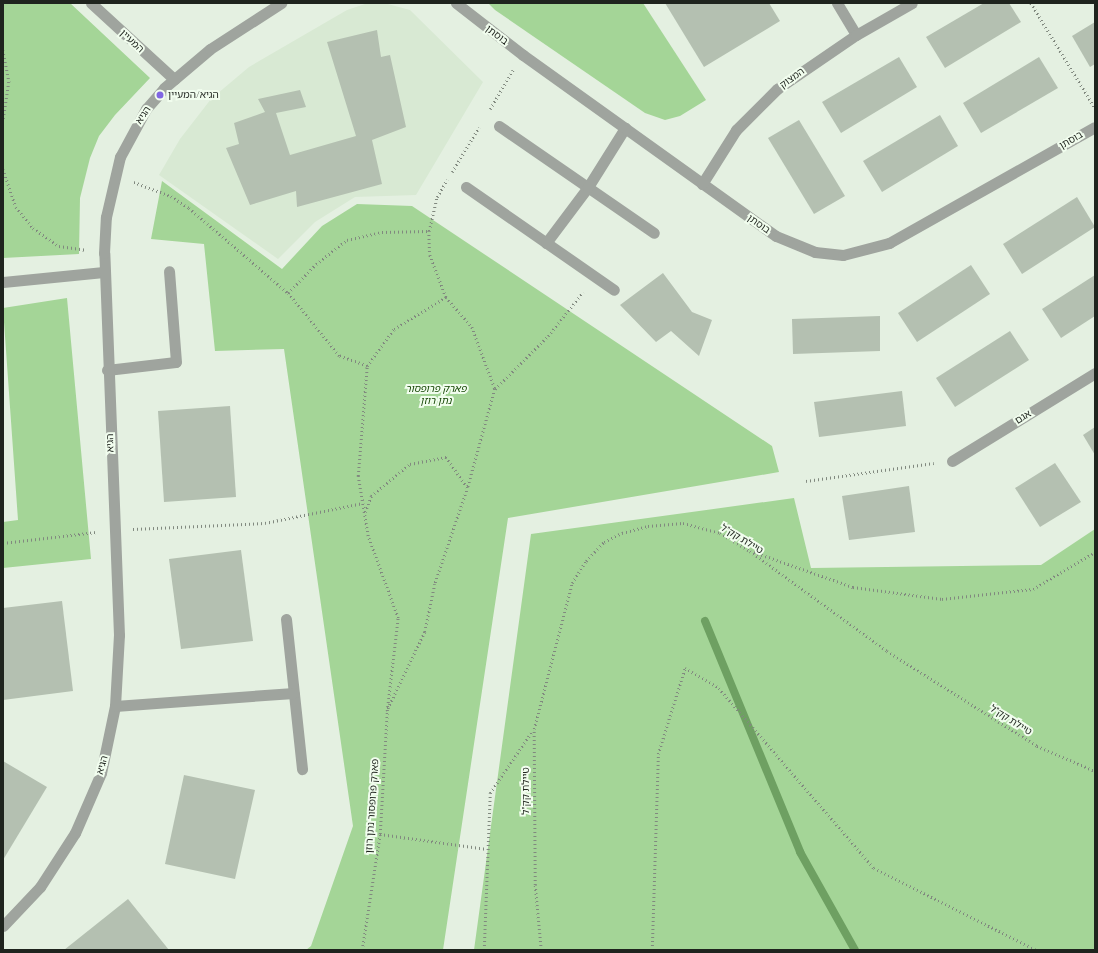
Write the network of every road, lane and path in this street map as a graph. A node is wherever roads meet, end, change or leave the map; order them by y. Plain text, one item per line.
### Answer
1 (91, 3) edge
2 (281, 3) edge
3 (456, 3) edge
4 (837, 3) edge
5 (912, 3) edge
6 (1031, 3) edge
7 (856, 35) junction
8 (3, 50) edge
9 (523, 54) junction
10 (174, 79) junction
11 (1095, 109) edge
12 (486, 116) dead end
13 (3, 122) edge
14 (482, 122) dead end
15 (499, 126) dead end
16 (625, 128) junction
17 (1094, 130) edge
18 (3, 169) edge
19 (115, 174) junction
20 (702, 184) junction
21 (466, 187) dead end
22 (588, 187) junction
23 (429, 231) junction
24 (654, 233) dead end
25 (546, 243) junction
26 (104, 253) junction
27 (169, 271) dead end
28 (104, 272) junction
29 (595, 277) junction
30 (3, 282) edge
31 (614, 290) dead end
32 (288, 292) junction
33 (446, 297) junction
34 (367, 366) junction
35 (107, 370) junction
36 (1095, 373) edge
37 (494, 389) junction
38 (952, 461) joint
39 (806, 481) dead end
40 (468, 487) junction
41 (363, 503) junction
42 (364, 513) junction
43 (114, 530) junction
44 (3, 543) edge
45 (750, 551) junction
46 (1095, 552) edge
47 (286, 618) dead end
48 (294, 693) junction
49 (115, 706) junction
50 (386, 711) junction
51 (534, 729) junction
52 (302, 769) dead end
53 (1095, 771) edge
54 (380, 834) junction
55 (487, 849) junction
56 (3, 926) edge
57 (362, 950) edge
58 (484, 950) edge
59 (541, 950) edge
60 (652, 950) edge
61 (1036, 950) edge

1 - 10 street, המעיין
2 - 10 street, הגיא
3 - 9 street, בוסתן
4 - 7 street
5 - 7 street, המצוק
6 - 11 path
7 - 20 street, המצוק
8 - 13 path
9 - 12 path
9 - 16 street, בוסתן
10 - 19 street, הגיא
14 - 23 path
15 - 22 street
16 - 20 street, בוסתן
16 - 22 street
17 - 20 street, בוסתן
18 - 26 path
19 - 26 street, הגיא
19 - 32 path
21 - 25 street
22 - 24 street
22 - 25 street
23 - 32 path
23 - 33 path
25 - 29 street
26 - 28 street, הגיא
27 - 35 street
28 - 30 street
28 - 35 street, הגיא
29 - 31 street
29 - 37 path
32 - 34 path
33 - 34 path
33 - 37 path
34 - 41 path, פארק פרופסור נתן רוזן
35 - 43 street, הגיא
36 - 38 street, אגם
37 - 40 path, פארק פרופסור נתן רוזן
38 - 39 path
40 - 42 path
40 - 50 path, פארק פרופסור נתן רוזן
41 - 42 path, פארק פרופסור נתן רוזן
41 - 43 path
42 - 50 path, פארק פרופסור נתן רוזן
43 - 44 path
43 - 49 street, הגיא
45 - 46 path
45 - 51 path, טיילת קק"ל
45 - 53 path, טיילת קק"ל
47 - 48 street
48 - 49 street
48 - 52 street
49 - 56 street, הגיא
50 - 54 path, פארק פרופסור נתן רוזן
51 - 55 path
51 - 59 path, טיילת קק"ל
54 - 55 path
54 - 57 path, פארק פרופסור נתן רוזן
55 - 58 path
60 - 61 path

